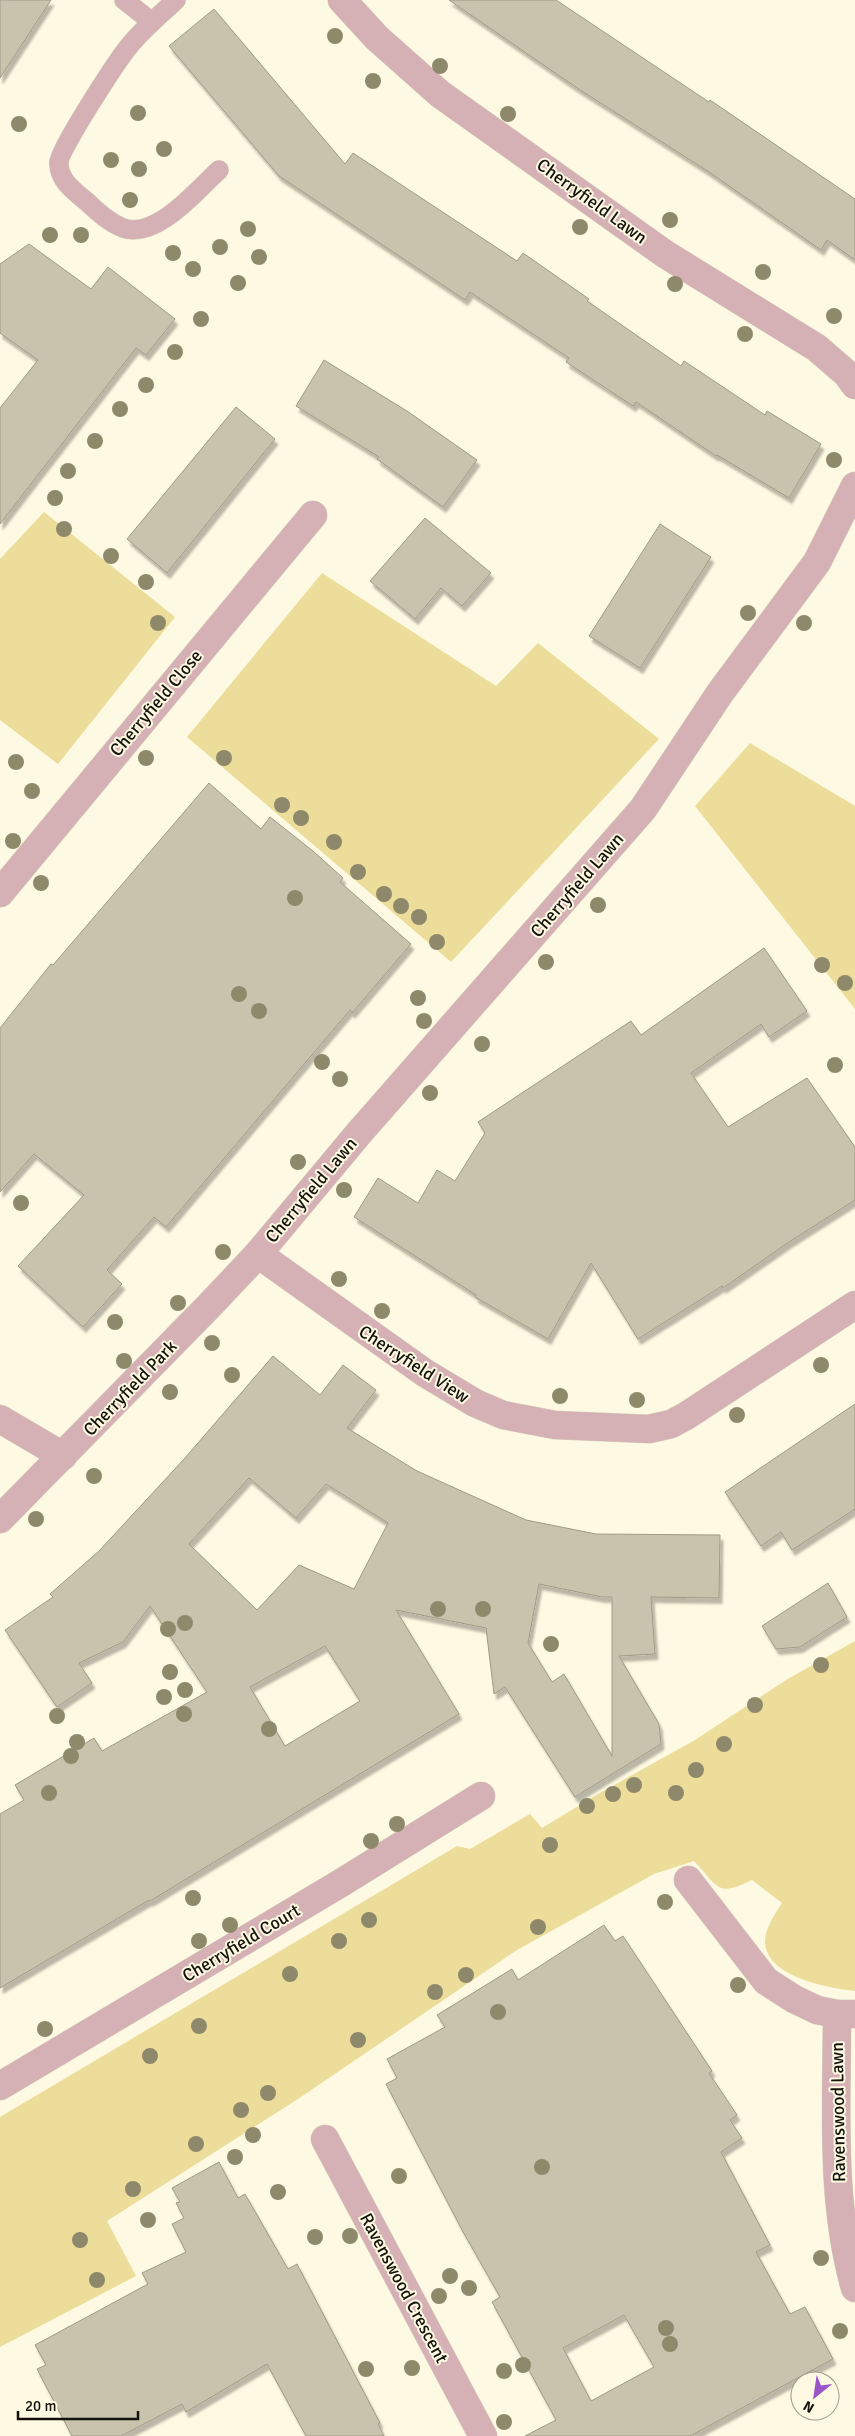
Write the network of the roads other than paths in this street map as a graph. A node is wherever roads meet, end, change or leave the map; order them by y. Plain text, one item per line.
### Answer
1 (124, 0) edge
2 (176, 0) edge
3 (342, 0) edge
4 (152, 22) junction
5 (219, 170) dead end
6 (855, 385) edge
7 (855, 486) edge
8 (313, 515) dead end
9 (0, 893) edge
10 (258, 1254) junction
11 (855, 1306) edge
12 (0, 1419) edge
13 (63, 1456) junction
14 (0, 1519) edge
15 (481, 1796) dead end
16 (688, 1880) dead end
17 (846, 2014) edge
18 (0, 2086) edge
19 (324, 2139) dead end
20 (855, 2288) edge
21 (482, 2436) edge

1 - 4 lane
2 - 4 lane
3 - 6 street, Cherryfield Lawn
4 - 5 lane
7 - 10 street, Cherryfield Lawn
8 - 9 street, Cherryfield Close
10 - 11 street, Cherryfield View
10 - 13 street, Cherryfield Park
12 - 13 street
13 - 14 street, Cherryfield Park
15 - 18 street, Cherryfield Court
16 - 17 street, Ravenswood Lawn
17 - 20 street, Ravenswood Lawn
19 - 21 street, Ravenswood Crescent

